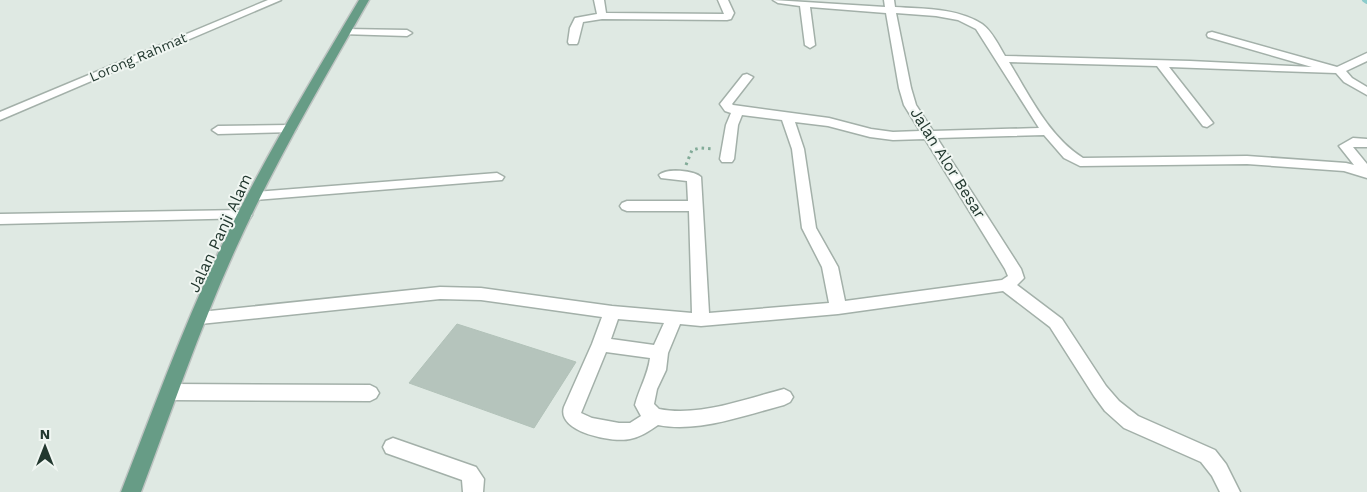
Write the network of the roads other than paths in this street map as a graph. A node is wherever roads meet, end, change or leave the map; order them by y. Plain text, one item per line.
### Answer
1 (276, 0) edge
2 (364, 0) edge
3 (599, 0) edge
4 (723, 0) edge
5 (778, 0) edge
6 (805, 4) junction
7 (889, 5) edge
8 (602, 16) junction
9 (345, 32) junction
10 (407, 33) dead end
11 (1212, 35) dead end
12 (573, 42) dead end
13 (810, 45) dead end
14 (1367, 56) edge
15 (1002, 59) junction
16 (1160, 63) junction
17 (1340, 71) junction
18 (747, 77) dead end
19 (1367, 92) edge
20 (738, 111) junction
21 (0, 116) edge
22 (787, 117) junction
23 (1207, 123) dead end
24 (290, 129) junction
25 (218, 130) dead end
26 (1048, 131) junction
27 (928, 135) junction
28 (1367, 143) edge
29 (728, 155) road end
30 (1367, 173) edge
31 (666, 175) dead end
32 (497, 177) dead end
33 (255, 196) junction
34 (627, 206) dead end
35 (696, 206) junction
36 (245, 215) junction
37 (0, 219) edge
38 (1006, 285) junction
39 (838, 308) junction
40 (612, 312) junction
41 (200, 318) junction
42 (674, 318) junction
43 (700, 320) junction
44 (601, 344) junction
45 (659, 353) junction
46 (170, 392) junction
47 (370, 393) dead end
48 (784, 397) dead end
49 (655, 416) junction
50 (393, 447) dead end
51 (131, 492) edge
52 (473, 492) edge
53 (1230, 492) edge

1 - 21 street, Lorong Rahmat
2 - 9 main road, Jalan Panji Alam
3 - 8 street
4 - 8 street
5 - 6 street
6 - 7 street
6 - 13 street
7 - 15 street
7 - 27 street, Jalan Alor Besar
8 - 12 street
9 - 10 street
9 - 24 main road, Jalan Panji Alam
11 - 17 street
14 - 17 street
15 - 16 street
15 - 26 street
16 - 17 street
16 - 23 street
17 - 19 street
18 - 20 street
20 - 22 street
20 - 29 street
22 - 27 street
22 - 39 street
24 - 25 street
24 - 33 main road, Jalan Panji Alam
26 - 27 street
26 - 30 street
27 - 38 street, Jalan Alor Besar
28 - 30 street
31 - 35 street
32 - 33 street
33 - 36 main road, Jalan Panji Alam
34 - 35 street
35 - 43 street
36 - 37 street
36 - 41 main road, Jalan Panji Alam
38 - 39 street
38 - 53 street
39 - 43 street
40 - 41 street
40 - 42 street
40 - 44 street
41 - 46 main road, Jalan Panji Alam
42 - 43 street
42 - 45 street
44 - 45 street
44 - 49 street
45 - 49 street
46 - 47 street
46 - 51 main road, Jalan Panji Alam
48 - 49 street
50 - 52 street

